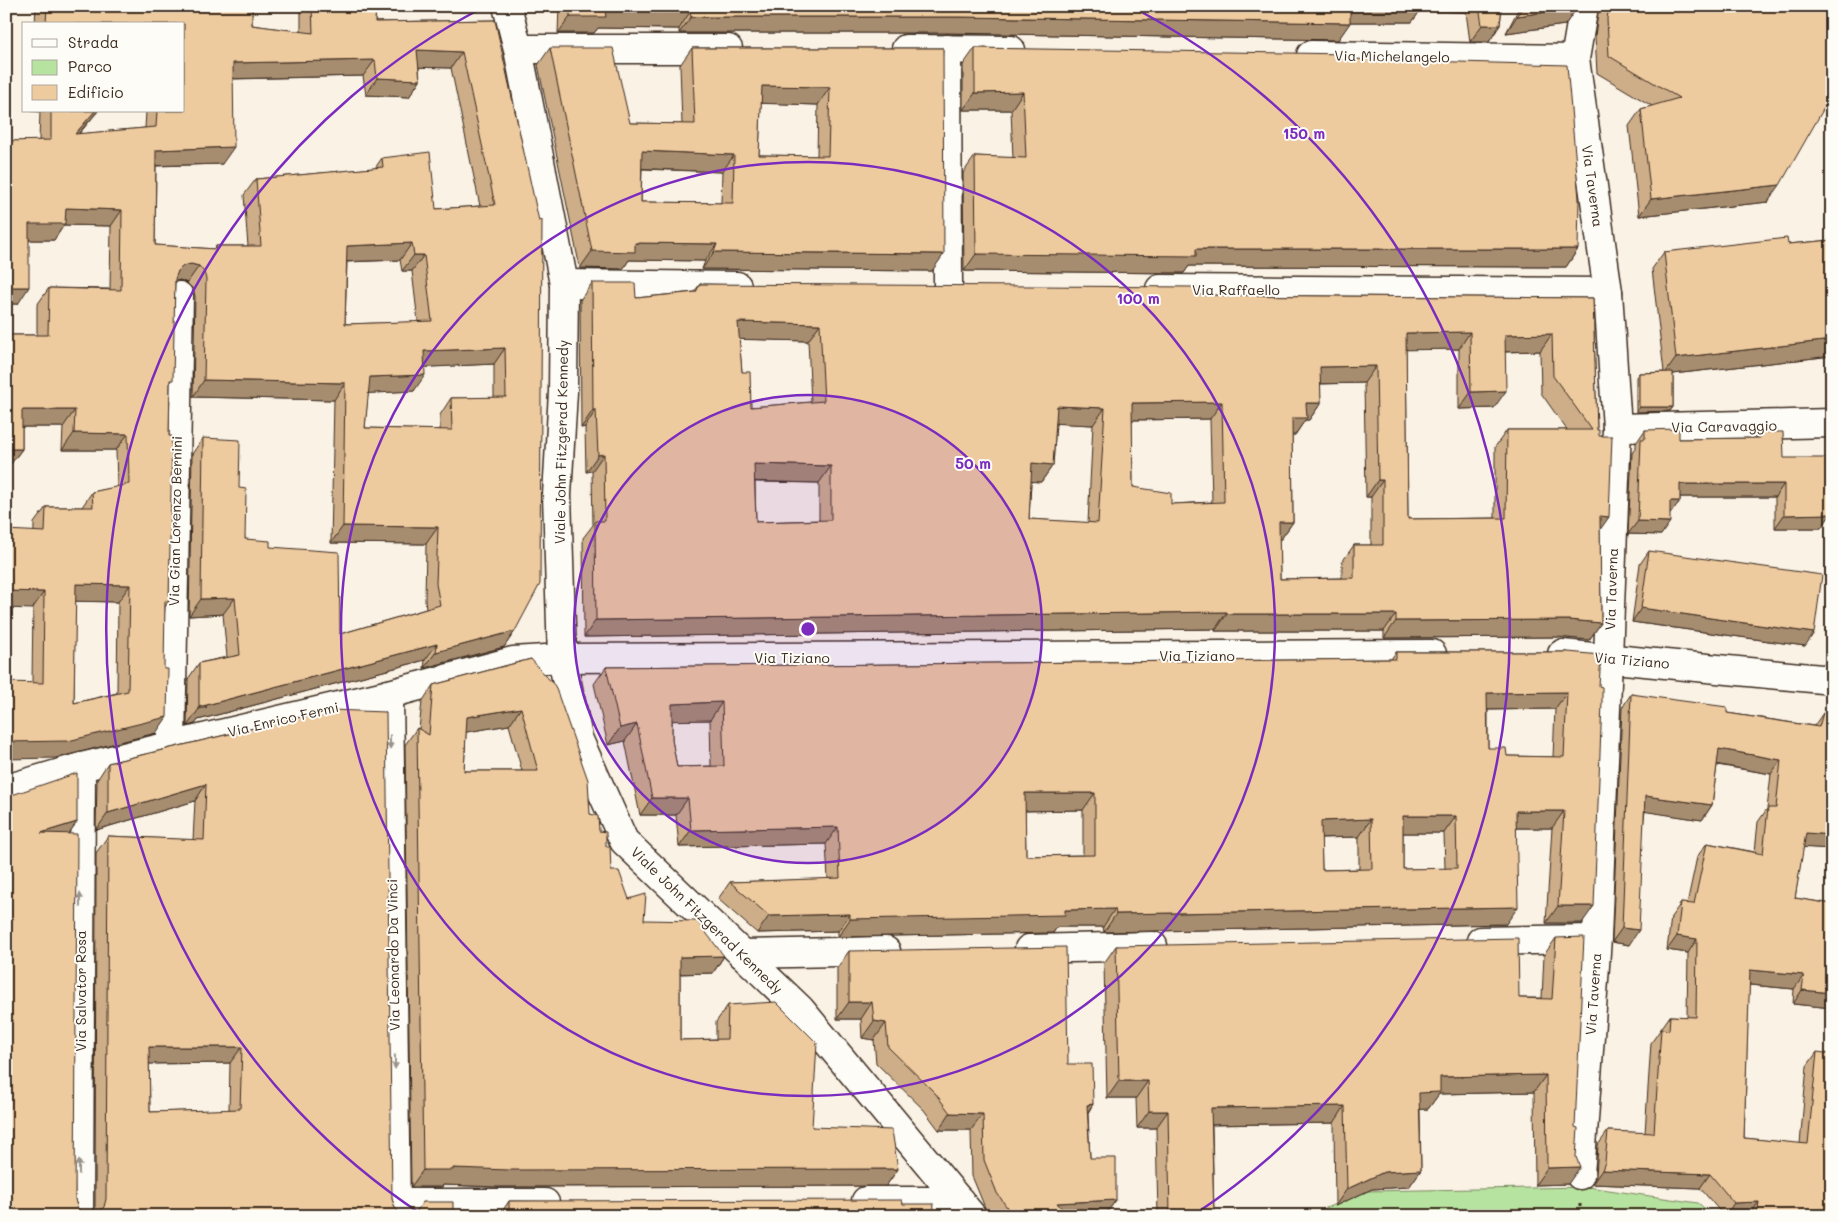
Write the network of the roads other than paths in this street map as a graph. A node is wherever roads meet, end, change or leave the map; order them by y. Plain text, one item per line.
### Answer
1 (508, 6) edge
2 (1584, 6) edge
3 (518, 48) junction
4 (758, 49) edge
5 (878, 49) edge
6 (947, 49) junction
7 (1037, 50) edge
8 (1286, 54) edge
9 (1575, 58) junction
10 (564, 284) junction
11 (761, 286) edge
12 (919, 287) edge
13 (948, 287) junction
14 (978, 288) edge
15 (1135, 288) edge
16 (1608, 292) junction
17 (179, 296) edge
18 (1832, 423) edge
19 (1617, 428) junction
20 (1457, 654) edge
21 (1537, 654) edge
22 (1608, 657) junction
23 (562, 658) junction
24 (1832, 680) edge
25 (389, 694) junction
26 (171, 745) junction
27 (81, 766) junction
28 (6, 789) edge
29 (1597, 938) junction
30 (1458, 941) edge
31 (1180, 946) edge
32 (1001, 949) edge
33 (911, 951) edge
34 (742, 954) junction
35 (1580, 1175) edge
36 (574, 1202) edge
37 (841, 1202) edge
38 (966, 1208) edge
39 (397, 1209) edge
40 (79, 1216) edge

1 - 3 street, Viale John Fitzgerad Kennedy
2 - 9 street, Via Taverna
3 - 4 street
3 - 10 street, Viale John Fitzgerad Kennedy
5 - 6 street
6 - 7 street
6 - 13 street
8 - 9 street, Via Michelangelo
9 - 16 street, Via Taverna
10 - 11 street
10 - 23 street, Viale John Fitzgerad Kennedy
12 - 13 street
13 - 14 street
15 - 16 street, Via Raffaello
16 - 19 street, Via Taverna
17 - 26 street, Via Gian Lorenzo Bernini
18 - 19 street, Via Caravaggio
19 - 22 street, Via Taverna
20 - 23 street, Via Tiziano
21 - 22 street, Via Tiziano
22 - 24 street, Via Tiziano
22 - 29 street, Via Taverna
23 - 25 street, Via Enrico Fermi
23 - 34 street, Viale John Fitzgerad Kennedy
25 - 26 street, Via Enrico Fermi
25 -> 39 street, Via Leonardo Da Vinci
26 - 27 street, Via Enrico Fermi
27 - 28 street, Via Enrico Fermi
40 -> 27 street, Via Salvator Rosa
29 - 30 street
29 - 35 street, Via Taverna
31 - 32 street
33 - 34 street
34 - 38 street, Viale John Fitzgerad Kennedy
36 - 39 street
37 - 38 street

